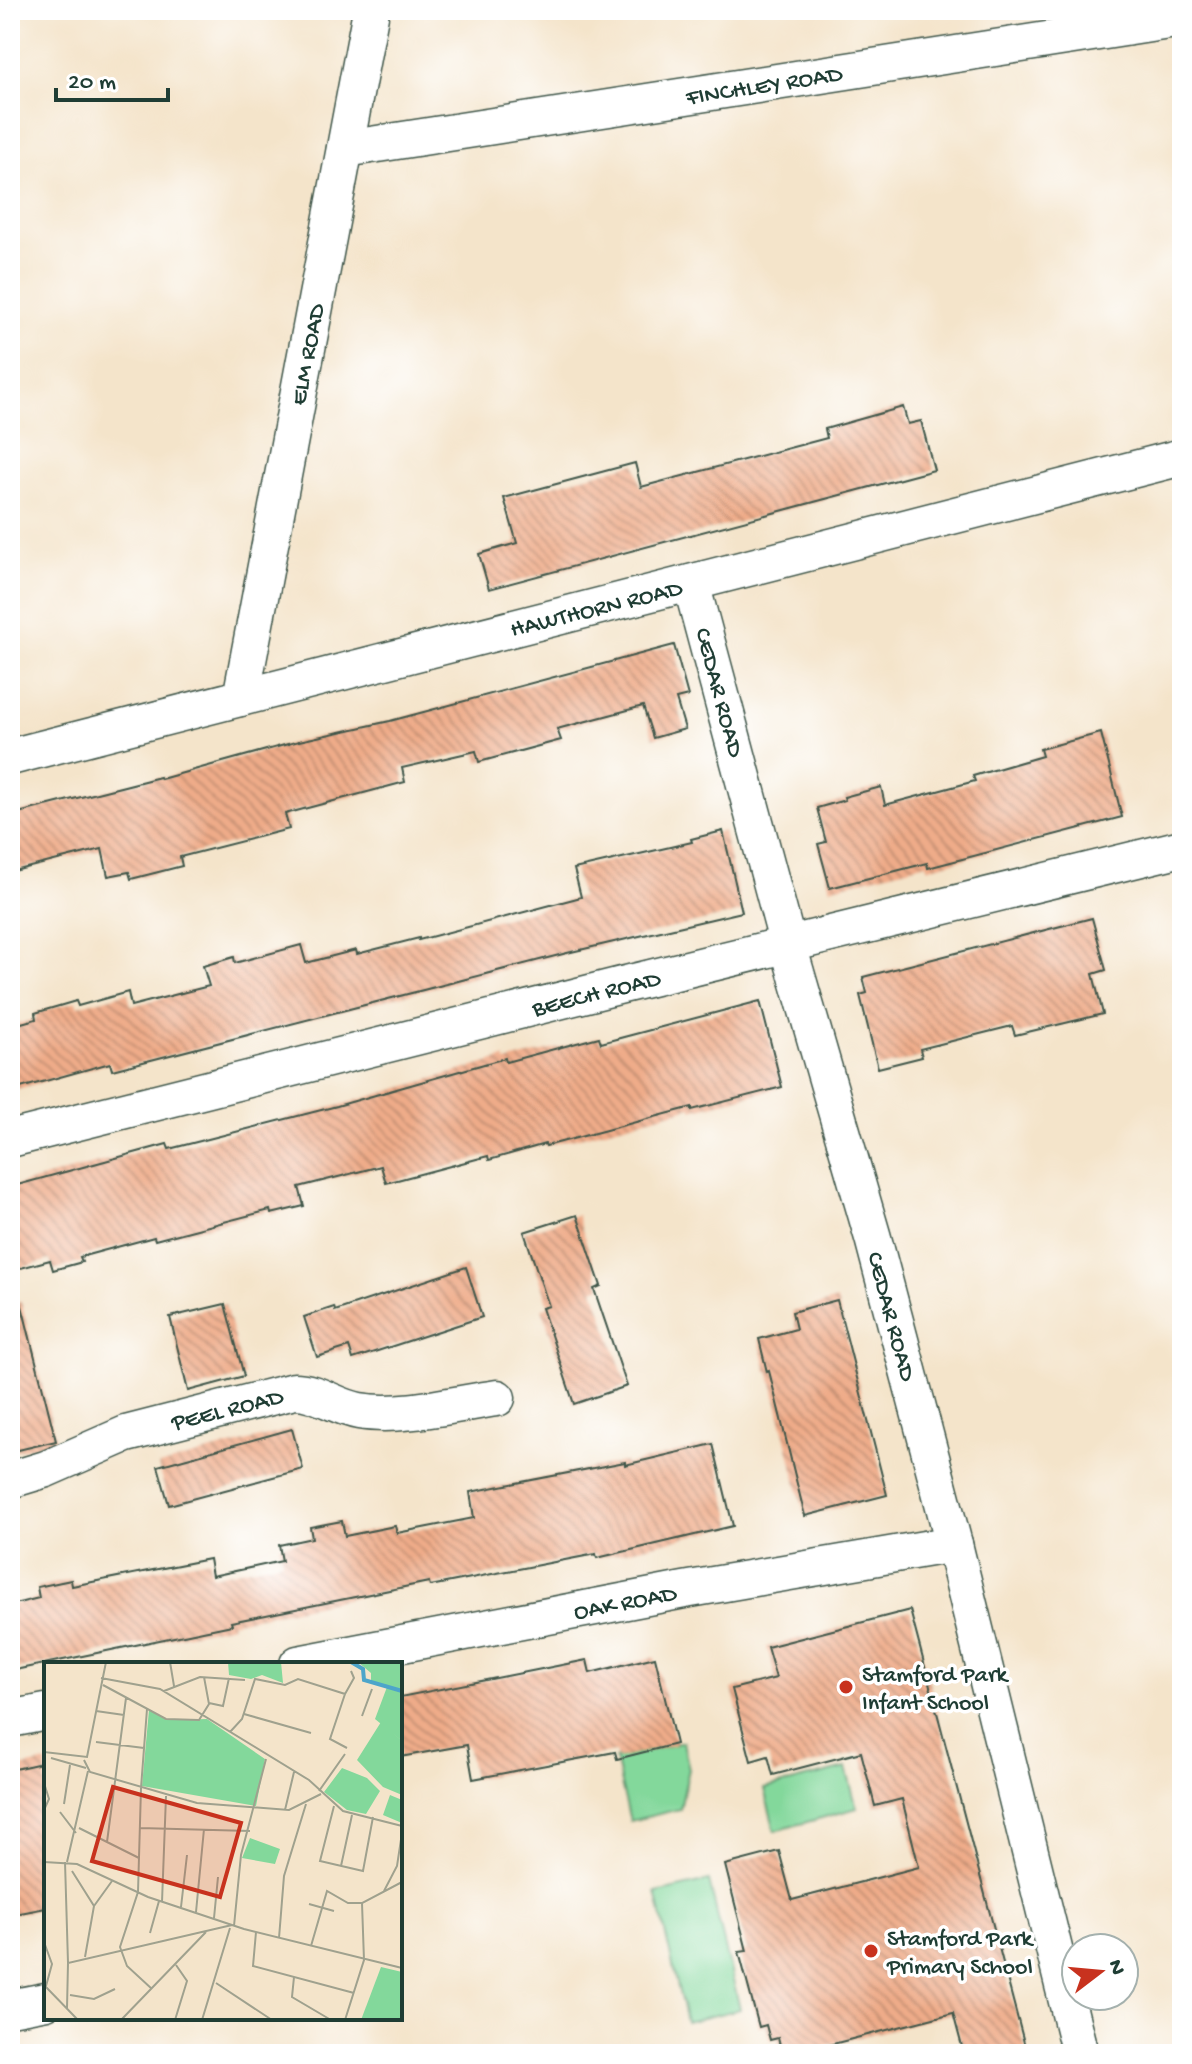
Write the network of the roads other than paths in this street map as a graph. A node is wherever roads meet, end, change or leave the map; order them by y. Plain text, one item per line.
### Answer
1 (371, 10) edge
2 (1182, 19) edge
3 (345, 149) junction
4 (1182, 457) edge
5 (691, 583) junction
6 (241, 698) junction
7 (10, 757) edge
8 (1182, 848) edge
9 (788, 945) junction
10 (10, 1139) edge
11 (497, 1398) dead end
12 (10, 1480) edge
13 (954, 1544) junction
14 (308, 1662) edge
15 (44, 1712) edge
16 (10, 1719) edge
17 (44, 2001) edge
18 (10, 2008) edge
19 (1080, 2054) edge

1 - 3 street, ELM ROAD
2 - 3 street, FINCHLEY ROAD
3 - 6 street, ELM ROAD
4 - 5 street, HAWTHORN ROAD
5 - 6 street, HAWTHORN ROAD
5 - 9 street, CEDAR ROAD
6 - 7 street, HAWTHORN ROAD
8 - 9 street, BEECH ROAD
9 - 10 street, BEECH ROAD
9 - 13 street, CEDAR ROAD
11 - 12 street, PEEL ROAD
13 - 14 street, OAK ROAD
13 - 19 street, CEDAR ROAD
15 - 16 street
17 - 18 street

